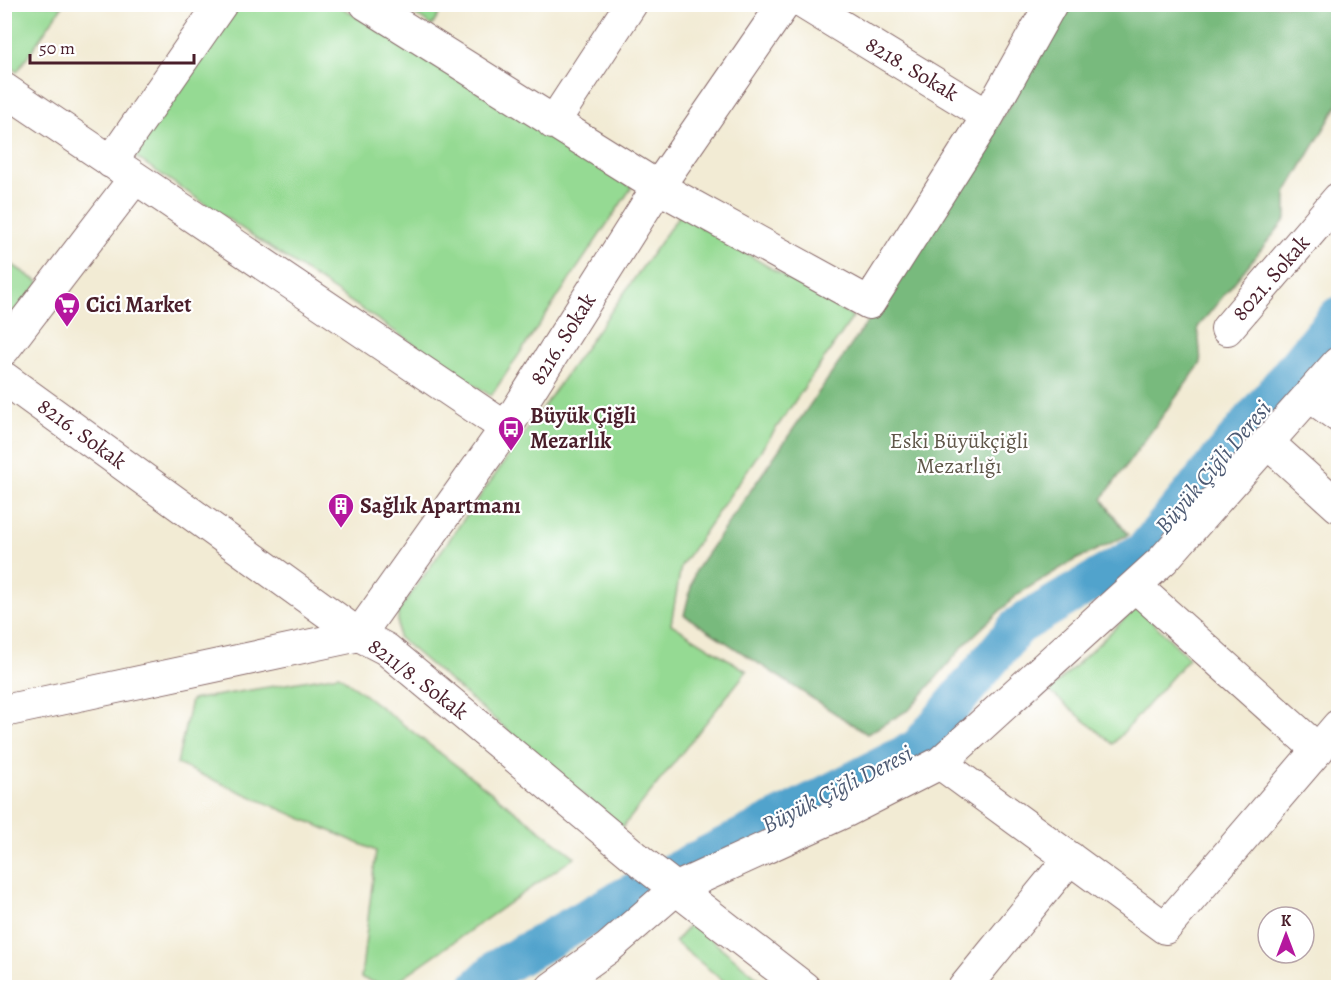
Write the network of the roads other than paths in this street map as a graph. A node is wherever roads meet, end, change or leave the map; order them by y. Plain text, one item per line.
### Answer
1 (221, 4) edge
2 (366, 4) edge
3 (631, 4) edge
4 (784, 4) edge
5 (805, 4) edge
6 (1051, 4) edge
7 (4, 89) edge
8 (988, 116) junction
9 (553, 123) junction
10 (123, 170) junction
11 (658, 187) junction
12 (1338, 199) edge
13 (1227, 329) dead end
14 (4, 349) edge
15 (1338, 363) edge
16 (4, 378) edge
17 (1310, 396) junction
18 (1338, 416) edge
19 (507, 428) junction
20 (1268, 442) junction
21 (1338, 506) edge
22 (1135, 586) junction
23 (359, 635) junction
24 (4, 711) edge
25 (1338, 726) edge
26 (1318, 750) junction
27 (940, 763) junction
28 (1070, 858) junction
29 (677, 888) junction
30 (552, 987) edge
31 (804, 987) edge
32 (964, 987) edge

1 - 10 street
2 - 9 street
3 - 9 street
4 - 11 street, 8216. Sokak
5 - 8 street, 8218. Sokak
6 - 8 street
7 - 10 street
8 - 11 street
9 - 11 street
10 - 14 street
10 - 19 street
11 - 19 street, 8216. Sokak
12 - 13 street, 8021. Sokak
15 - 17 street
16 - 23 street, 8216. Sokak
17 - 18 street
17 - 20 street
19 - 23 street, 8216. Sokak
20 - 21 street
20 - 22 street
22 - 26 street
22 - 27 street
23 - 24 street, 8211/8. Sokak
23 - 29 street, 8211/8. Sokak
25 - 26 street
26 - 28 street
27 - 28 street
27 - 29 street
28 - 32 street
29 - 30 street
29 - 31 street, 8211/8. Sokak

